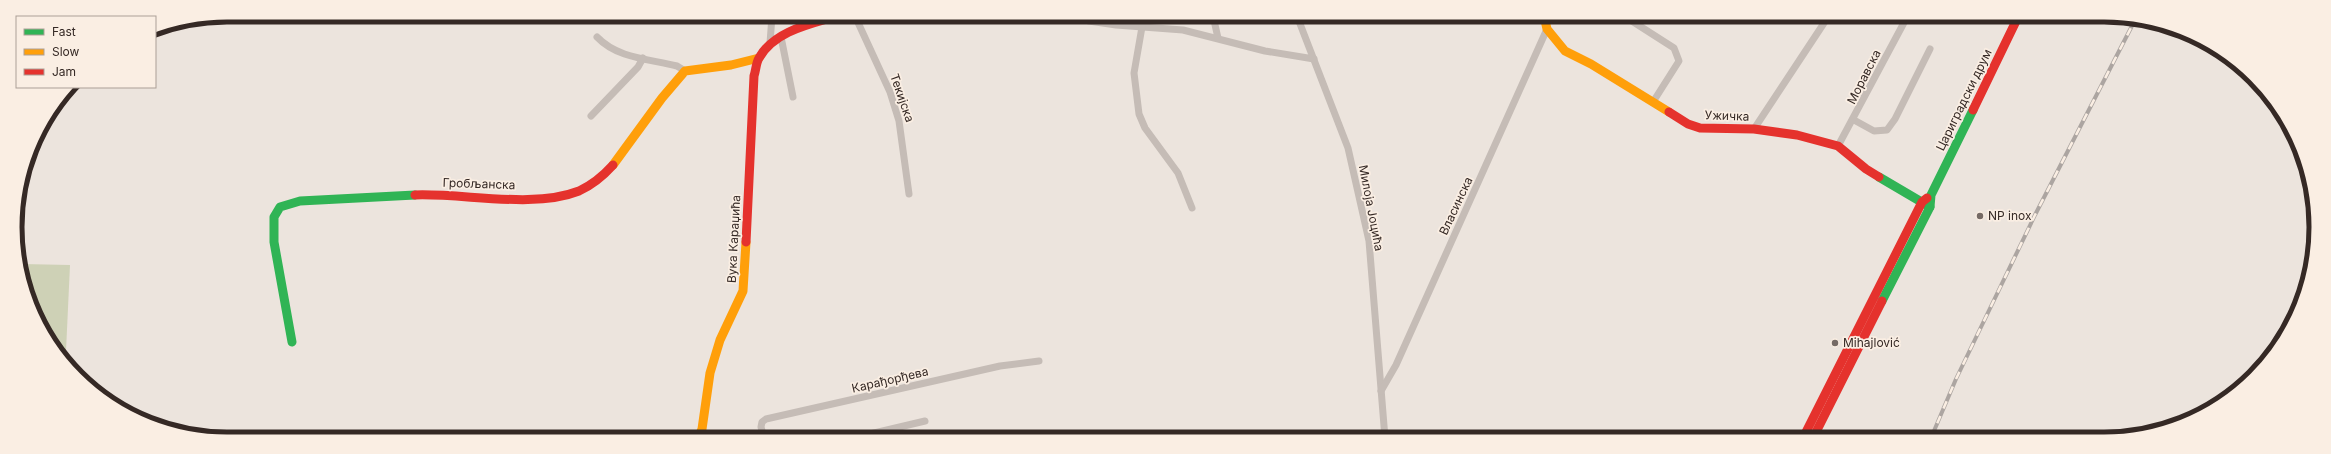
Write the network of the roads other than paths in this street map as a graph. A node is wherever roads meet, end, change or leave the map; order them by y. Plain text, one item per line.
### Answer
1 (772, 22) edge
2 (822, 22) edge
3 (858, 22) edge
4 (1098, 22) edge
5 (1214, 22) edge
6 (1299, 22) edge
7 (1545, 22) edge
8 (1633, 22) edge
9 (1824, 22) edge
10 (1904, 22) edge
11 (2016, 22) edge
12 (1142, 27) junction
13 (1547, 29) junction
14 (598, 37) dead end
15 (782, 38) junction
16 (1218, 38) junction
17 (770, 43) junction
18 (1930, 49) dead end
19 (643, 58) junction
20 (759, 58) junction
21 (1314, 59) junction
22 (685, 71) junction
23 (793, 97) dead end
24 (1653, 102) junction
25 (590, 116) dead end
26 (1854, 120) junction
27 (1754, 129) junction
28 (1838, 146) junction
29 (909, 194) dead end
30 (1926, 205) junction
31 (1192, 208) dead end
32 (1895, 266) junction
33 (292, 342) dead end
34 (1039, 361) dead end
35 (1381, 391) junction
36 (925, 421) dead end
37 (701, 432) edge
38 (762, 432) edge
39 (878, 432) edge
40 (1385, 432) edge
41 (1806, 432) edge
42 (1816, 432) edge

1 - 17 street
2 - 15 street
3 - 29 street, Текијска
4 - 12 street
5 - 16 street
6 - 21 street, Милоја Јоцића
7 - 13 street, Ужичка
8 - 24 street
9 - 27 street
10 - 26 street, Моравска
11 - 30 street, Цариградски друм
12 - 16 street
12 - 31 street
13 - 24 street, Ужичка
13 - 35 street, Власинска
14 - 19 street
15 - 17 street
15 - 23 street
16 - 21 street
17 - 20 street
18 - 26 street
19 - 22 street
19 - 25 street
20 - 22 street
20 - 37 street, Вука Караџића
21 - 35 street, Милоја Јоцића
22 - 33 street, Гробљанска
24 - 27 street, Ужичка
26 - 28 street, Моравска
27 - 28 street, Ужичка
28 - 30 street, Ужичка
30 - 32 street, Цариградски друм
32 - 41 street
32 - 42 street
34 - 38 street, Карађорђева
35 - 40 street, Милоја Јоцића
36 - 39 street

